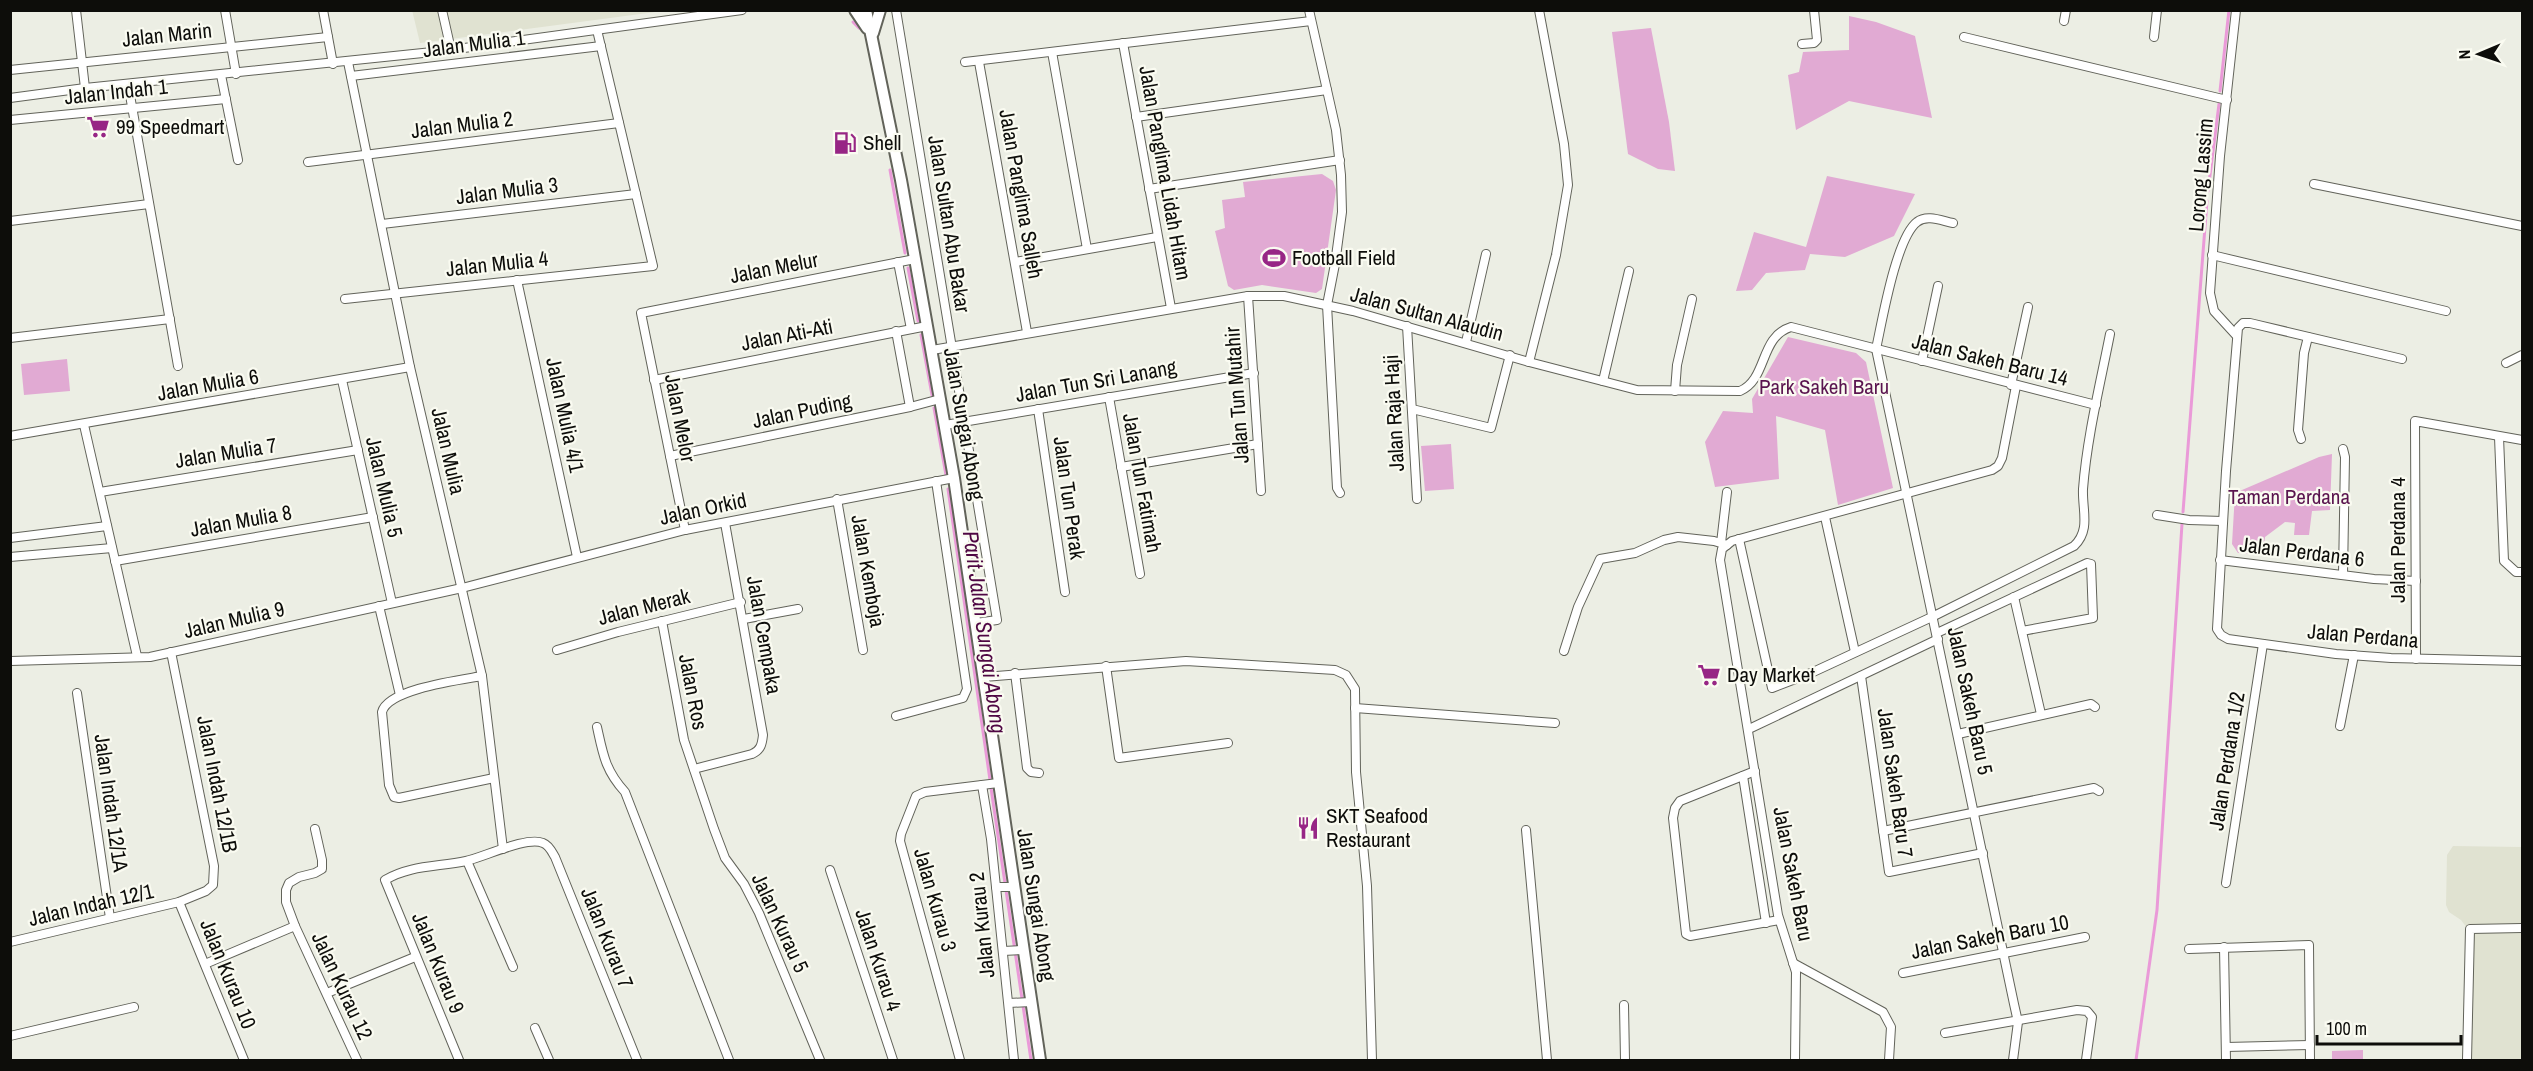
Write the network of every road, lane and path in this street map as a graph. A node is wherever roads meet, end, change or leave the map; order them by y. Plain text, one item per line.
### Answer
1 (76, 10) edge
2 (225, 10) edge
3 (323, 10) edge
4 (442, 10) edge
5 (742, 10) edge
6 (855, 10) edge
7 (866, 10) edge
8 (880, 10) edge
9 (896, 10) edge
10 (1309, 10) edge
11 (1539, 10) edge
12 (1814, 10) edge
13 (2066, 10) edge
14 (2157, 10) edge
15 (2236, 10) edge
16 (1311, 21) junction
17 (2064, 21) dead end
18 (597, 30) junction
19 (328, 37) junction
20 (2154, 37) dead end
21 (1964, 38) dead end
22 (872, 40) junction
23 (1123, 44) junction
24 (1802, 44) dead end
25 (601, 46) junction
26 (231, 47) junction
27 (451, 50) junction
28 (1052, 52) junction
29 (82, 62) junction
30 (348, 62) junction
31 (964, 62) dead end
32 (980, 62) junction
33 (333, 64) junction
34 (10, 70) edge
35 (236, 74) junction
36 (221, 75) junction
37 (351, 76) junction
38 (128, 84) junction
39 (84, 88) junction
40 (1327, 90) junction
41 (10, 98) edge
42 (226, 99) junction
43 (2226, 99) junction
44 (133, 108) junction
45 (1136, 117) junction
46 (10, 120) edge
47 (619, 123) junction
48 (368, 155) junction
49 (238, 160) dead end
50 (1340, 160) junction
51 (308, 162) dead end
52 (2314, 184) dead end
53 (1149, 189) junction
54 (636, 194) junction
55 (149, 204) junction
56 (10, 221) edge
57 (382, 224) junction
58 (1953, 224) dead end
59 (2523, 226) edge
60 (1157, 237) junction
61 (1087, 249) junction
62 (1486, 254) dead end
63 (2212, 255) junction
64 (915, 259) junction
65 (898, 262) junction
66 (1015, 262) junction
67 (1629, 271) dead end
68 (517, 280) junction
69 (1938, 286) dead end
70 (397, 293) junction
71 (1248, 296) junction
72 (345, 299) dead end
73 (1692, 299) dead end
74 (1326, 305) junction
75 (2028, 307) dead end
76 (1171, 309) junction
77 (2446, 311) dead end
78 (641, 313) joint
79 (170, 319) junction
80 (927, 326) junction
81 (1407, 326) junction
82 (911, 329) junction
83 (896, 331) junction
84 (1027, 332) junction
85 (2110, 334) dead end
86 (2236, 335) junction
87 (2308, 337) junction
88 (10, 338) edge
89 (1466, 342) junction
90 (951, 346) junction
91 (1876, 349) junction
92 (932, 350) junction
93 (1510, 355) junction
94 (2523, 355) edge
95 (2402, 359) dead end
96 (1922, 361) junction
97 (1529, 362) junction
98 (2506, 363) dead end
99 (178, 366) dead end
100 (410, 367) junction
101 (1254, 373) junction
102 (342, 380) junction
103 (654, 380) junction
104 (1603, 381) junction
105 (2014, 385) junction
106 (1675, 391) junction
107 (1109, 398) junction
108 (940, 399) junction
109 (2096, 405) junction
110 (910, 407) junction
111 (1038, 409) junction
112 (1412, 409) junction
113 (964, 422) junction
114 (84, 424) junction
115 (945, 425) junction
116 (10, 436) edge
117 (2499, 437) junction
118 (2301, 439) dead end
119 (2523, 440) edge
120 (1258, 444) junction
121 (2343, 449) dead end
122 (358, 450) junction
123 (670, 456) junction
124 (1121, 468) junction
125 (954, 478) junction
126 (936, 481) junction
127 (1261, 491) dead end
128 (100, 492) junction
129 (1340, 492) dead end
130 (1727, 492) dead end
131 (1906, 494) junction
132 (837, 499) junction
133 (1417, 499) dead end
134 (2157, 515) dead end
135 (1825, 517) junction
136 (373, 518) junction
137 (2223, 521) junction
138 (725, 523) junction
139 (107, 526) junction
140 (685, 530) junction
141 (10, 538) edge
142 (1730, 542) junction
143 (112, 548) junction
144 (10, 557) edge
145 (577, 557) junction
146 (2220, 560) junction
147 (115, 561) junction
148 (2523, 572) edge
149 (1140, 574) dead end
150 (2343, 575) junction
151 (2416, 580) junction
152 (462, 588) junction
153 (1065, 592) dead end
154 (2014, 597) junction
155 (741, 602) junction
156 (392, 603) junction
157 (379, 606) junction
158 (798, 609) dead end
159 (1934, 616) junction
160 (744, 619) junction
161 (662, 621) junction
162 (976, 623) junction
163 (2022, 631) junction
164 (1938, 636) junction
165 (2263, 644) junction
166 (557, 650) dead end
167 (863, 650) dead end
168 (1564, 651) dead end
169 (171, 652) junction
170 (1855, 652) junction
171 (2354, 655) junction
172 (137, 656) junction
173 (2416, 659) junction
174 (10, 661) edge
175 (2523, 661) edge
176 (1106, 666) junction
177 (1015, 673) junction
178 (482, 676) junction
179 (1861, 676) junction
180 (984, 677) junction
181 (77, 693) dead end
182 (400, 695) junction
183 (2095, 707) dead end
184 (1355, 708) junction
185 (2041, 714) junction
186 (896, 716) dead end
187 (1556, 723) dead end
188 (2340, 726) dead end
189 (597, 727) dead end
190 (1749, 729) junction
191 (1958, 734) junction
192 (1228, 743) dead end
193 (694, 769) junction
194 (1755, 771) junction
195 (1040, 773) dead end
196 (1743, 776) junction
197 (494, 778) junction
198 (998, 783) junction
199 (982, 785) junction
200 (2099, 791) dead end
201 (1975, 814) junction
202 (315, 829) dead end
203 (1526, 830) dead end
204 (1883, 831) junction
205 (998, 838) junction
206 (502, 849) junction
207 (1983, 853) junction
208 (467, 861) junction
209 (1001, 864) junction
210 (830, 870) dead end
211 (2226, 884) dead end
212 (1005, 887) junction
213 (179, 902) junction
214 (110, 918) junction
215 (1779, 920) junction
216 (1766, 923) junction
217 (295, 926) junction
218 (2523, 928) edge
219 (2085, 937) dead end
220 (10, 942) edge
221 (2224, 947) junction
222 (2189, 949) dead end
223 (1013, 951) junction
224 (2004, 953) junction
225 (415, 957) junction
226 (1793, 963) junction
227 (205, 964) junction
228 (513, 967) dead end
229 (1903, 974) dead end
230 (327, 993) junction
231 (1028, 1002) junction
232 (1012, 1003) junction
233 (1624, 1005) dead end
234 (134, 1007) dead end
235 (2018, 1022) junction
236 (535, 1028) dead end
237 (1945, 1034) dead end
238 (10, 1036) edge
239 (2310, 1045) junction
240 (2226, 1047) junction
241 (244, 1060) edge
242 (357, 1060) edge
243 (459, 1060) edge
244 (549, 1060) edge
245 (637, 1060) edge
246 (729, 1060) edge
247 (820, 1060) edge
248 (893, 1060) edge
249 (960, 1060) edge
250 (1014, 1060) edge
251 (1040, 1060) edge
252 (1372, 1060) edge
253 (1547, 1060) edge
254 (1625, 1060) edge
255 (1795, 1060) edge
256 (1889, 1060) edge
257 (2013, 1060) edge
258 (2086, 1060) edge
259 (2226, 1060) edge
260 (2310, 1060) edge
261 (2467, 1060) edge

1 - 29 street
2 - 26 street
3 - 19 street
4 - 27 street
5 - 18 street
6 - 22 street
7 - 22 street, Jalan Sungai Abong
8 - 22 street
9 - 90 street, Jalan Sultan Abu Bakar
10 - 16 street
11 - 97 street
12 - 24 street
13 - 17 street
14 - 20 street
15 - 43 street, Lorong Lassim
16 - 23 street
16 - 40 street
18 - 25 street
18 - 27 street
19 - 26 street, Jalan Marin
19 - 33 street
21 - 43 street
22 - 64 street, Jalan Sungai Abong
23 - 28 street
23 - 45 street, Jalan Panglima Lidah Hitam
25 - 37 street, Jalan Mulia 1
25 - 47 street
26 - 29 street, Jalan Marin
26 - 35 street
27 - 30 street
28 - 32 street
28 - 61 street
29 - 34 street, Jalan Marin
29 - 39 street
30 - 33 street
30 - 37 street, Jalan Mulia
31 - 32 street
32 - 66 street, Jalan Panglima Salleh
33 - 35 street
35 - 36 street
36 - 38 street
36 - 42 street
37 - 48 street, Jalan Mulia
38 - 39 street
38 - 44 street
39 - 41 street
40 - 45 street
40 - 50 street
42 - 44 street, Jalan Indah 1
42 - 49 street
43 - 63 street, Lorong Lassim
44 - 46 street, Jalan Indah 1
44 - 55 street
45 - 53 street, Jalan Panglima Lidah Hitam
47 - 48 street, Jalan Mulia 2
47 - 54 street
48 - 51 street, Jalan Mulia 2
48 - 57 street, Jalan Mulia
50 - 53 street
50 - 74 street
52 - 59 street
53 - 60 street, Jalan Panglima Lidah Hitam
54 - 57 street, Jalan Mulia 3
54 - 68 street, Jalan Mulia 4
55 - 56 street
55 - 79 street
57 - 70 street, Jalan Mulia
58 - 91 street
60 - 61 street
60 - 76 street, Jalan Panglima Lidah Hitam
61 - 66 street
62 - 89 street
63 - 77 street
63 - 86 street, Lorong Lassim
64 - 65 street, Jalan Melur
64 - 80 street, Jalan Sungai Abong
65 - 78 street, Jalan Melur
65 - 82 street
66 - 84 street, Jalan Panglima Salleh
67 - 104 street
68 - 70 street, Jalan Mulia 4
68 - 145 street, Jalan Mulia 4/1
69 - 96 street
70 - 72 street, Jalan Mulia 4
70 - 100 street, Jalan Mulia
71 - 74 street, Jalan Sultan Alaudin
71 - 76 street, Jalan Sultan Alaudin
71 - 101 street, Jalan Tun Mutahir
73 - 106 street
74 - 81 street, Jalan Sultan Alaudin
74 - 129 street
75 - 105 street
76 - 84 street, Jalan Sultan Alaudin
78 - 103 street, Jalan Melor
79 - 88 street
79 - 99 street
80 - 82 street, Jalan Ati-Ati
80 - 92 street, Jalan Sungai Abong
81 - 89 street, Jalan Sultan Alaudin
81 - 112 street, Jalan Raja Haji
82 - 83 street, Jalan Ati-Ati
83 - 103 street, Jalan Ati-Ati
83 - 110 street
84 - 90 street, Jalan Sultan Alaudin
85 - 109 street
86 - 87 street
86 - 137 street
87 - 95 street
87 - 118 street
89 - 93 street, Jalan Sultan Alaudin
90 - 92 street, Jalan Sultan Alaudin
90 - 113 street, Jalan Sultan Abu Bakar
91 - 96 street, Jalan Sakeh Baru 14
91 - 106 street, Jalan Sultan Alaudin
91 - 131 street, Jalan Sakeh Baru 5
92 - 108 street, Jalan Sungai Abong
93 - 97 street, Jalan Sultan Alaudin
93 - 112 street
94 - 98 street
96 - 105 street, Jalan Sakeh Baru 14
97 - 104 street, Jalan Sultan Alaudin
100 - 102 street, Jalan Mulia 6
100 - 152 street, Jalan Mulia
101 - 107 street, Jalan Tun Sri Lanang
101 - 120 street, Jalan Tun Mutahir
102 - 114 street, Jalan Mulia 6
102 - 122 street, Jalan Mulia 5
103 - 123 street, Jalan Melor
104 - 106 street, Jalan Sultan Alaudin
105 - 109 street, Jalan Sakeh Baru 14
105 - 131 street
107 - 111 street, Jalan Tun Sri Lanang
107 - 124 street, Jalan Tun Fatimah
108 - 110 street, Jalan Puding
108 - 115 street, Jalan Sungai Abong
109 - 159 street
110 - 123 street, Jalan Puding
111 - 113 street, Jalan Tun Sri Lanang
111 - 153 street, Jalan Tun Perak
112 - 133 street, Jalan Raja Haji
113 - 115 street, Jalan Tun Sri Lanang
113 - 162 street, Jalan Sultan Abu Bakar
114 - 116 street, Jalan Mulia 6
114 - 128 street
115 - 125 street, Jalan Sungai Abong
117 - 119 street
117 - 148 street
117 - 151 street, Jalan Perdana 4
120 - 124 street
120 - 127 street, Jalan Tun Mutahir
121 - 150 street
122 - 128 street, Jalan Mulia 7
122 - 136 street, Jalan Mulia 5
123 - 140 street, Jalan Melor
124 - 149 street, Jalan Tun Fatimah
125 - 126 street, Jalan Orkid
125 - 162 street, Jalan Sungai Abong
126 - 132 street, Jalan Orkid
126 - 186 street
128 - 139 street
130 - 142 street
131 - 135 street
131 - 159 street, Jalan Sakeh Baru 5
132 - 138 street, Jalan Orkid
132 - 167 street, Jalan Kemboja
134 - 137 street
135 - 142 street
135 - 170 street
136 - 147 street, Jalan Mulia 8
136 - 156 street, Jalan Mulia 5
137 - 146 street
138 - 140 street, Jalan Orkid
138 - 155 street, Jalan Cempaka
139 - 141 street
139 - 143 street
140 - 145 street, Jalan Orkid
142 - 168 street
142 - 170 street
142 - 190 street, Jalan Sakeh Baru
143 - 144 street
143 - 147 street
145 - 152 street, Jalan Orkid
146 - 150 street, Jalan Perdana 6
146 - 165 street, Jalan Perdana
147 - 172 street
150 - 151 street, Jalan Perdana 6
151 - 173 street, Jalan Perdana 4
152 - 156 street, Jalan Mulia 9
152 - 178 street, Jalan Mulia
154 - 163 street
154 - 163 street
154 - 164 street
155 - 160 street, Jalan Cempaka
155 - 161 street, Jalan Merak
156 - 157 street, Jalan Mulia 9
157 - 169 street, Jalan Mulia 9
157 - 182 street
158 - 160 street
159 - 164 street, Jalan Sakeh Baru 5
159 - 170 street
160 - 193 street, Jalan Cempaka
161 - 166 street, Jalan Merak
161 - 193 street, Jalan Ros
162 - 180 street, Jalan Sungai Abong
163 - 185 street
164 - 179 street
164 - 191 street, Jalan Sakeh Baru 5
165 - 171 street, Jalan Perdana
165 - 211 street, Jalan Perdana 1/2
169 - 172 street, Jalan Mulia 9
169 - 213 street, Jalan Indah 12/1B
171 - 173 street, Jalan Perdana
171 - 188 street
172 - 174 street, Jalan Mulia 9
173 - 175 street, Jalan Perdana
176 - 177 street
176 - 184 street
176 - 192 street
177 - 180 street
177 - 195 street
178 - 182 street
178 - 197 street, Jalan Mulia
179 - 190 street
179 - 204 street, Jalan Sakeh Baru 7
180 - 198 street, Jalan Sungai Abong
181 - 214 street, Jalan Indah 12/1A
182 - 197 street
183 - 185 street
184 - 187 street
184 - 252 street
185 - 191 street
189 - 246 street
190 - 194 street, Jalan Sakeh Baru
191 - 201 street, Jalan Sakeh Baru 5
193 - 247 street, Jalan Kurau 5
194 - 196 street
194 - 215 street, Jalan Sakeh Baru
196 - 216 street
196 - 216 street
197 - 206 street, Jalan Mulia
198 - 199 street, Jalan Kurau 3
198 - 205 street, Jalan Sungai Abong
199 - 205 street, Jalan Kurau 2
199 - 249 street, Jalan Kurau 3
200 - 201 street
201 - 204 street
201 - 207 street, Jalan Sakeh Baru 5
202 - 217 street, Jalan Kurau 12
203 - 253 street
204 - 207 street, Jalan Sakeh Baru 7
205 - 209 street, Jalan Sungai Abong
205 - 209 street, Jalan Kurau 2
206 - 208 street
206 - 245 street, Jalan Kurau 7
207 - 224 street, Jalan Sakeh Baru 5
208 - 225 street, Jalan Kurau 9
208 - 228 street
209 - 212 street, Jalan Sungai Abong
209 - 212 street, Jalan Kurau 2
210 - 248 street, Jalan Kurau 4
212 - 223 street, Jalan Sungai Abong
212 - 223 street, Jalan Kurau 2
213 - 214 street, Jalan Indah 12/1
213 - 227 street, Jalan Kurau 10
214 - 220 street, Jalan Indah 12/1
215 - 216 street
215 - 226 street, Jalan Sakeh Baru
217 - 227 street
217 - 230 street, Jalan Kurau 12
218 - 261 street
219 - 224 street, Jalan Sakeh Baru 10
221 - 222 street
221 - 239 street
221 - 240 street
223 - 231 street, Jalan Sungai Abong
223 - 232 street, Jalan Kurau 2
224 - 229 street, Jalan Sakeh Baru 10
224 - 235 street, Jalan Sakeh Baru 5
225 - 230 street
225 - 243 street, Jalan Kurau 9
226 - 255 street, Jalan Sakeh Baru
226 - 256 street
227 - 241 street, Jalan Kurau 10
230 - 242 street, Jalan Kurau 12
231 - 232 street
231 - 251 street, Jalan Sungai Abong
232 - 250 street, Jalan Kurau 2
233 - 254 street
234 - 238 street
235 - 237 street
235 - 257 street, Jalan Sakeh Baru 5
235 - 258 street
236 - 244 street
239 - 240 street
239 - 260 street
240 - 259 street

